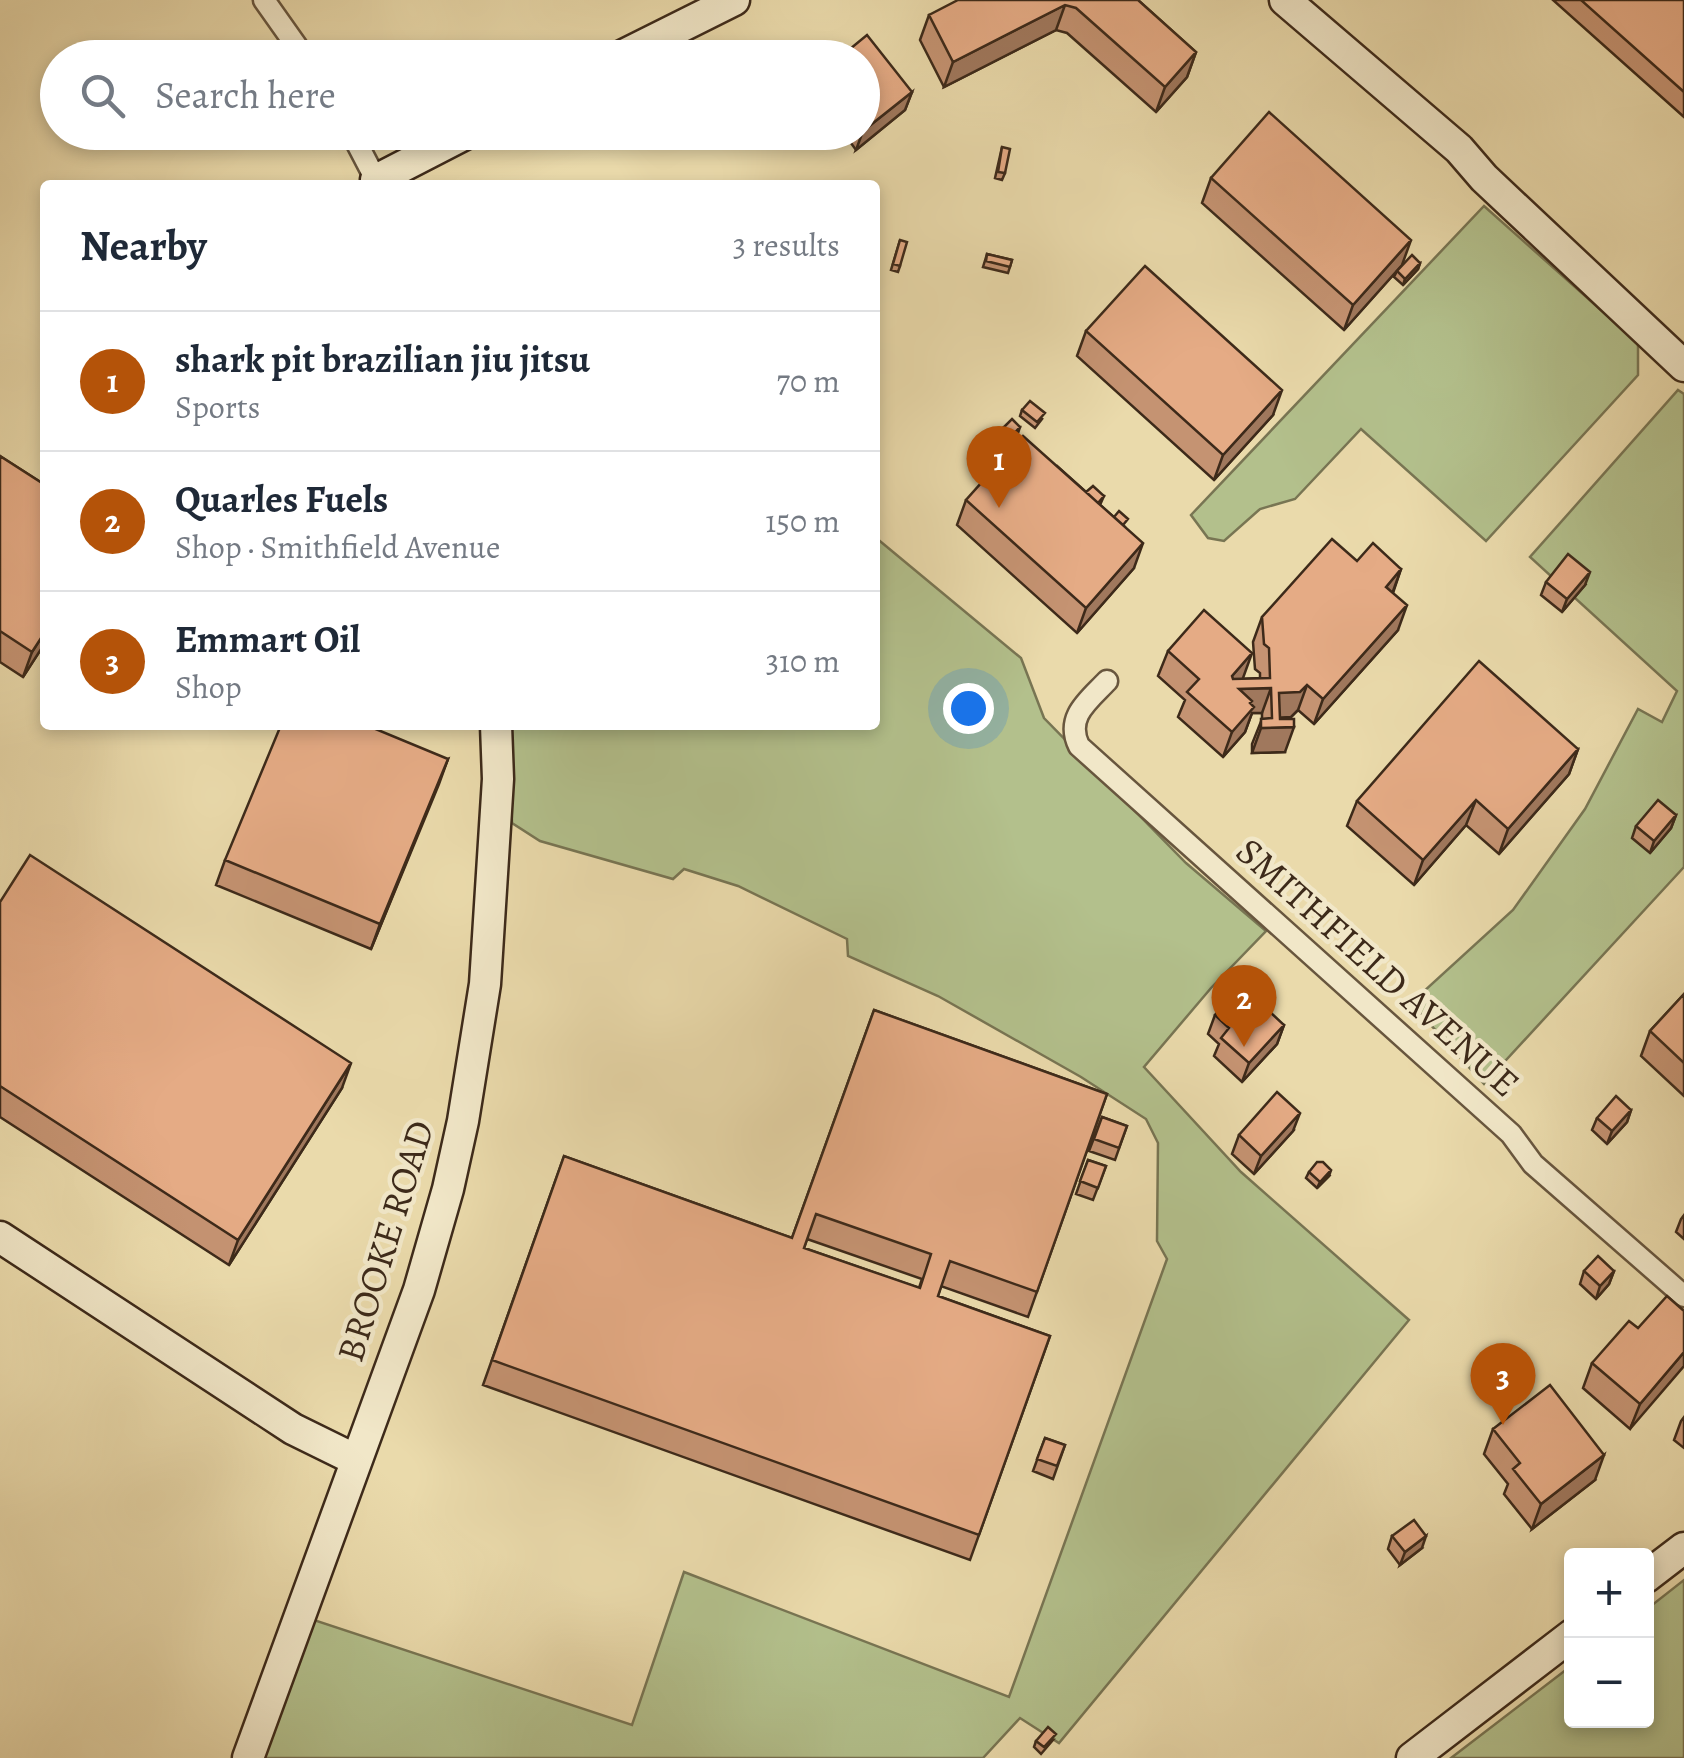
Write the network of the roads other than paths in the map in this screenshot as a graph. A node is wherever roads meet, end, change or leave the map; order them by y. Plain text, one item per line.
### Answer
1 (264, 0) edge
2 (734, 0) edge
3 (1285, 0) edge
4 (292, 40) edge
5 (654, 40) edge
6 (360, 150) edge
7 (436, 150) edge
8 (376, 180) edge
9 (381, 180) edge
10 (1684, 366) edge
11 (1107, 681) dead end
12 (496, 730) edge
13 (0, 1237) edge
14 (1684, 1296) edge
15 (356, 1460) junction
16 (1684, 1548) edge
17 (1654, 1571) edge
18 (1568, 1638) edge
19 (248, 1758) edge
20 (1412, 1758) edge

1 - 4 street
2 - 5 street
3 - 10 street
6 - 8 street
7 - 9 street
11 - 14 street, SMITHFIELD AVENUE
12 - 15 street, BROOKE ROAD
13 - 15 street
15 - 19 street, BROOKE ROAD
16 - 17 street
18 - 20 street

